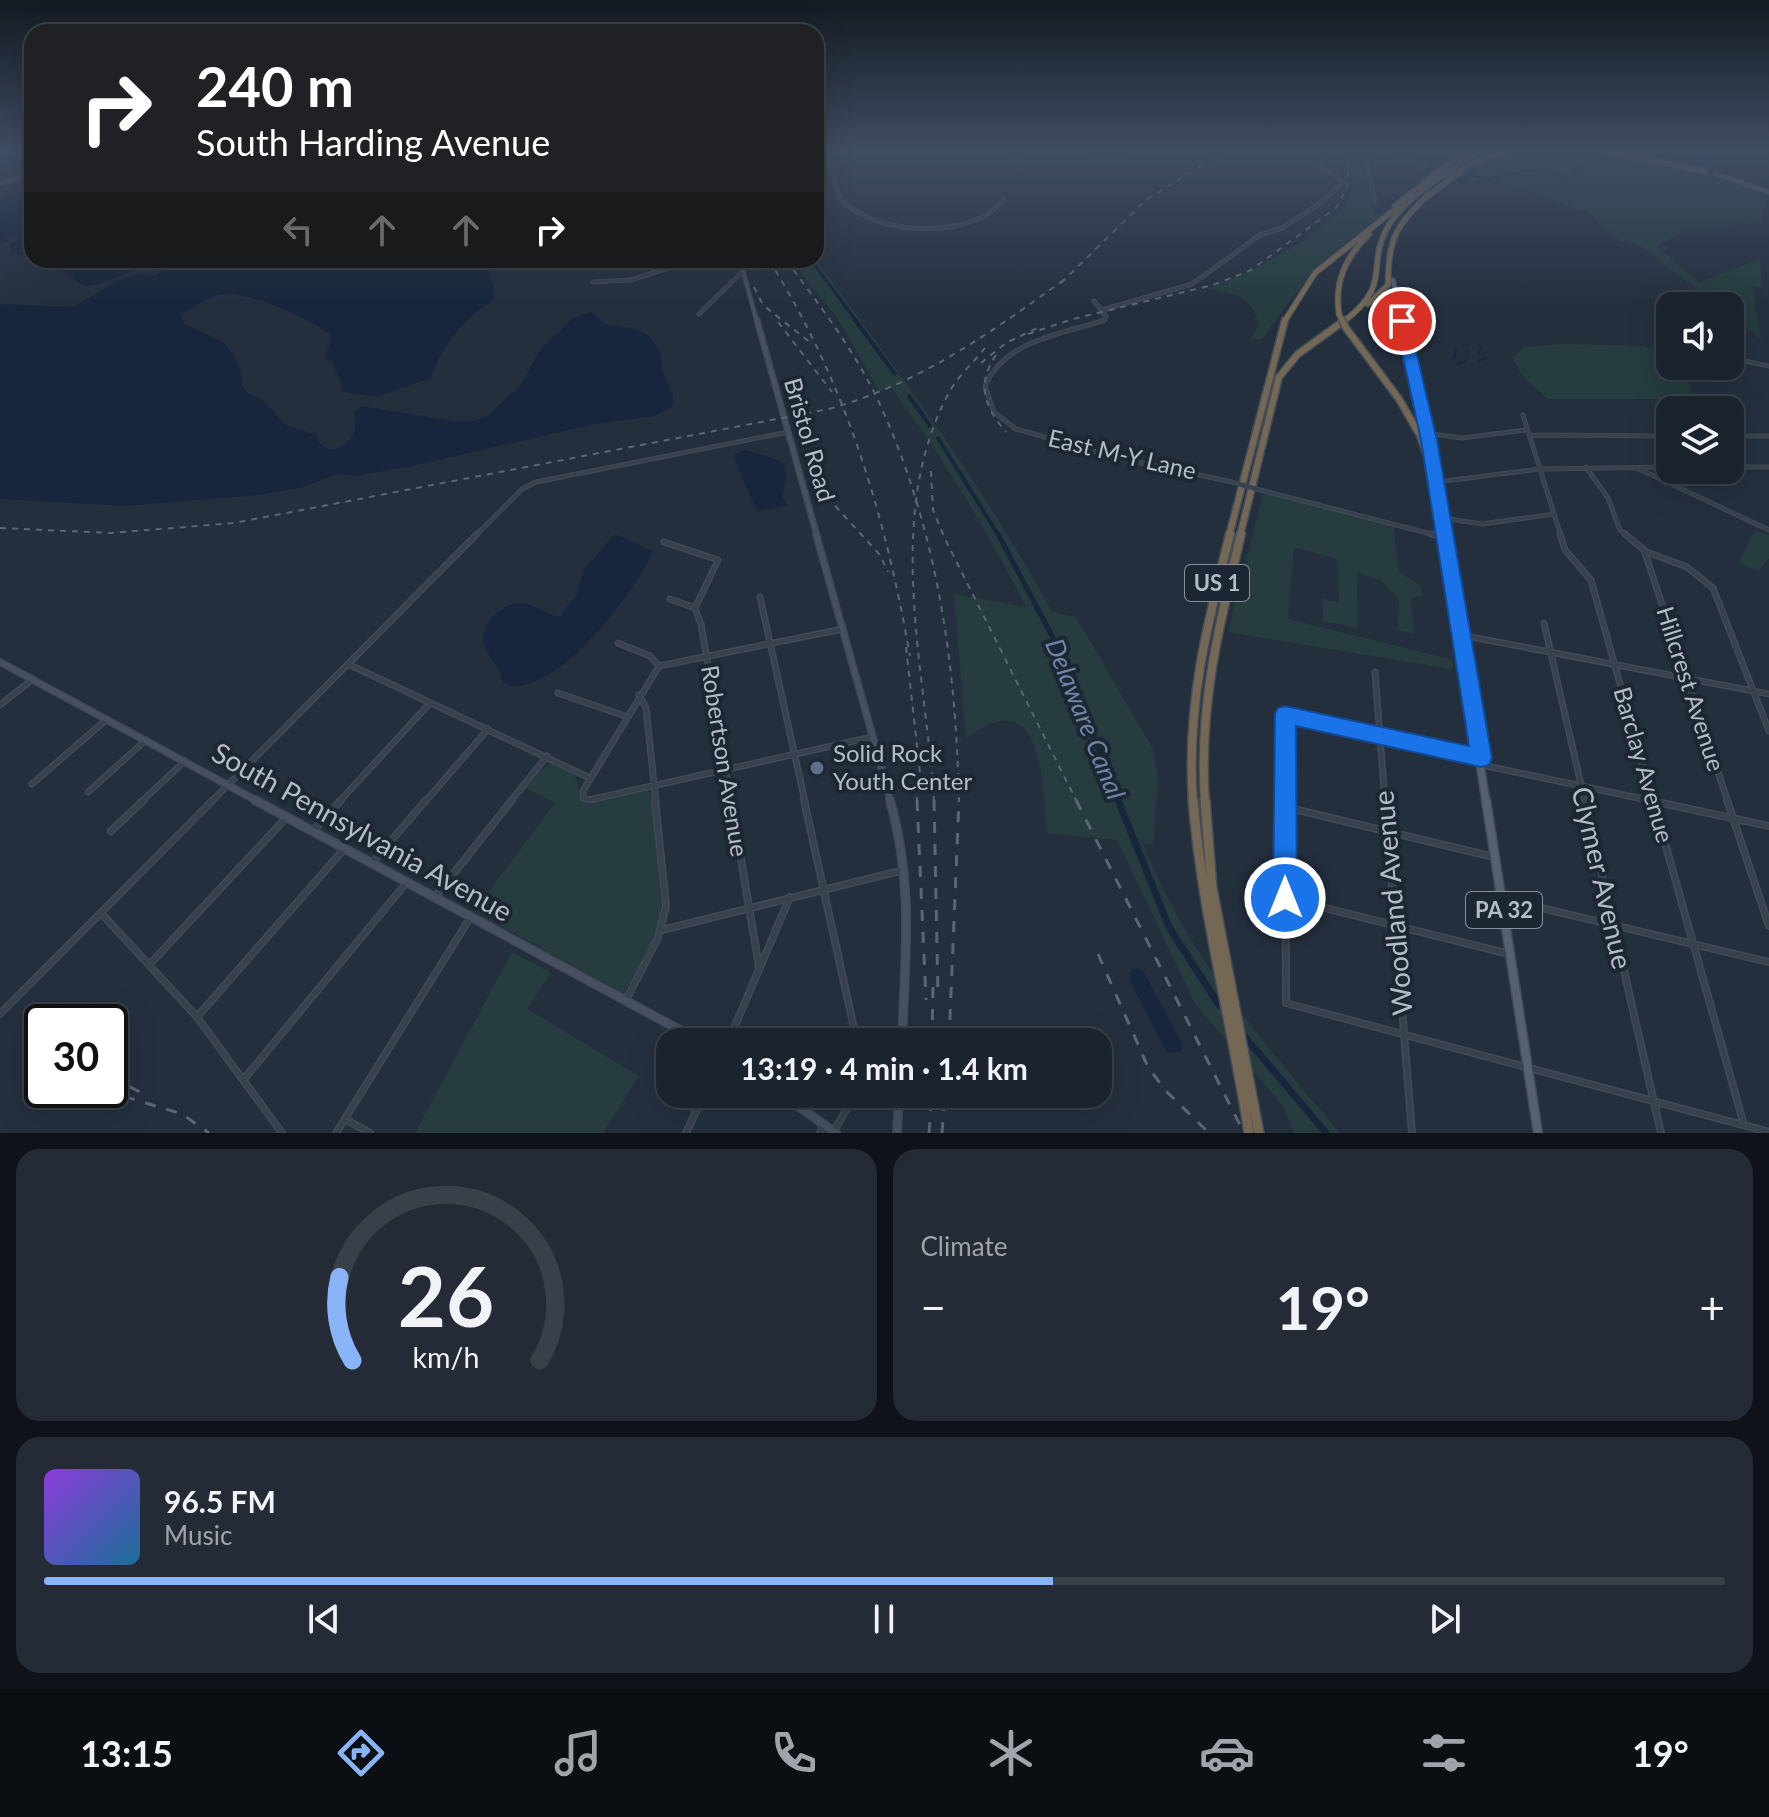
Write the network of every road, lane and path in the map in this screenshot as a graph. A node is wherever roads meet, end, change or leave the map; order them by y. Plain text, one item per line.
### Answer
1 (845, 203) edge
2 (1003, 203) edge
3 (1320, 203) edge
4 (1406, 203) edge
5 (1407, 203) edge
6 (1413, 203) edge
7 (1419, 203) edge
8 (1381, 221) junction
9 (1392, 240) junction
10 (1337, 254) junction
11 (668, 268) edge
12 (742, 268) edge
13 (743, 271) junction
14 (1393, 280) joint
15 (593, 282) dead end
16 (1094, 301) dead end
17 (1102, 310) junction
18 (699, 314) dead end
19 (1349, 316) junction
20 (1744, 361) edge
21 (1769, 366) edge
22 (1523, 415) dead end
23 (788, 432) junction
24 (1418, 432) junction
25 (1528, 432) junction
26 (1428, 433) junction
27 (1656, 436) edge
28 (1744, 436) edge
29 (1769, 436) edge
30 (1586, 467) junction
31 (1635, 467) junction
32 (1656, 467) edge
33 (1744, 467) edge
34 (1769, 467) edge
35 (1539, 469) junction
36 (1432, 471) junction
37 (1434, 483) junction
38 (1554, 514) junction
39 (1441, 518) junction
40 (1769, 530) edge
41 (1445, 537) junction
42 (664, 542) dead end
43 (1644, 550) junction
44 (760, 597) dead end
45 (670, 599) dead end
46 (695, 608) junction
47 (1544, 623) dead end
48 (843, 629) junction
49 (1461, 635) junction
50 (618, 643) dead end
51 (770, 644) junction
52 (1550, 652) junction
53 (706, 657) junction
54 (0, 662) edge
55 (348, 664) junction
56 (1615, 664) junction
57 (659, 666) junction
58 (1375, 672) dead end
59 (1686, 678) junction
60 (33, 679) junction
61 (1754, 691) junction
62 (558, 693) dead end
63 (638, 694) junction
64 (1769, 694) edge
65 (430, 702) junction
66 (0, 705) edge
67 (625, 716) junction
68 (107, 719) junction
69 (488, 729) junction
70 (1769, 731) edge
71 (1380, 736) junction
72 (872, 737) junction
73 (146, 740) junction
74 (794, 755) junction
75 (547, 756) junction
76 (185, 761) junction
77 (1482, 762) junction
78 (725, 770) junction
79 (590, 778) junction
80 (32, 784) dead end
81 (229, 784) junction
82 (655, 786) junction
83 (1581, 786) junction
84 (88, 792) dead end
85 (1653, 801) junction
86 (1285, 807) junction
87 (287, 817) junction
88 (1733, 819) junction
89 (1769, 826) edge
90 (111, 831) dead end
91 (313, 831) junction
92 (1386, 831) junction
93 (345, 848) junction
94 (1496, 858) junction
95 (372, 863) junction
96 (907, 870) junction
97 (407, 882) junction
98 (824, 889) junction
99 (435, 897) junction
100 (790, 897) junction
101 (1285, 898) junction
102 (1503, 899) junction
103 (748, 907) junction
104 (100, 913) junction
105 (471, 917) junction
106 (1394, 925) junction
107 (1612, 925) junction
108 (1769, 926) edge
109 (662, 930) junction
110 (1693, 944) junction
111 (1511, 955) junction
112 (1769, 962) edge
113 (149, 965) junction
114 (759, 967) junction
115 (1228, 990) junction
116 (626, 1000) junction
117 (0, 1014) edge
118 (197, 1017) junction
119 (677, 1028) edge
120 (734, 1028) edge
121 (854, 1028) edge
122 (902, 1028) edge
123 (1403, 1034) junction
124 (1529, 1067) junction
125 (244, 1079) junction
126 (1654, 1101) junction
127 (698, 1108) edge
128 (798, 1108) edge
129 (848, 1108) edge
130 (898, 1108) edge
131 (345, 1119) junction
132 (1744, 1125) junction
133 (822, 1128) edge
134 (835, 1132) edge
135 (1769, 1132) edge
136 (282, 1133) edge
137 (336, 1133) edge
138 (370, 1133) edge
139 (686, 1133) edge
140 (897, 1133) edge
141 (1249, 1133) edge
142 (1259, 1133) edge
143 (1412, 1133) edge
144 (1538, 1133) edge
145 (1661, 1133) edge

1 - 2 street
3 - 17 street
4 - 8 highway, US 1
5 - 10 highway
6 - 19 highway, US 1
7 - 9 highway
8 - 10 highway, US 1
8 - 24 highway, bridge
9 - 14 highway
9 - 19 highway
10 - 115 highway, US 1
11 - 15 street
12 - 13 main road, Bristol Road
13 - 18 street
13 - 23 main road, Bristol Road
14 - 26 main road, PA 32
16 - 17 street
17 - 41 street, East M-Y Lane, bridge
19 - 115 highway, US 1
20 - 21 street
22 - 25 street, Barclay Avenue
23 - 48 main road, Bristol Road
23 - 55 street
24 - 26 street
24 - 36 main road, PA 32
25 - 26 street
25 - 27 street
25 - 35 street, Barclay Avenue
26 - 36 main road, PA 32
28 - 29 street
30 - 31 street
30 - 35 street
30 - 43 street, Hillcrest Avenue
31 - 32 street
31 - 40 street
33 - 34 street
35 - 37 street
35 - 38 street, Barclay Avenue
36 - 37 main road, PA 32
37 - 39 main road, PA 32
38 - 39 street
38 - 56 street, Barclay Avenue
39 - 41 main road, PA 32
41 - 49 main road, PA 32
42 - 46 street
43 - 59 street, Hillcrest Avenue
43 - 61 street
44 - 51 street
45 - 46 street
46 - 53 street, Robertson Avenue
47 - 52 street, Clymer Avenue
48 - 51 street
48 - 72 main road, Bristol Road
49 - 52 street
49 - 77 main road, PA 32
50 - 57 street
51 - 53 street
51 - 74 street
52 - 56 street
52 - 83 street, Clymer Avenue
53 - 57 street
53 - 78 street, Robertson Avenue
54 - 60 main road, South Pennsylvania Avenue
55 - 65 street
55 - 81 street
56 - 59 street
56 - 85 street, Barclay Avenue
57 - 63 street
58 - 71 street, Woodland Avenue
59 - 61 street
59 - 88 street, Hillcrest Avenue
60 - 66 street
60 - 68 main road, South Pennsylvania Avenue
61 - 64 street
61 - 70 street
62 - 67 street
63 - 67 street
63 - 82 street
65 - 69 street
65 - 91 street
67 - 79 street
68 - 73 main road, South Pennsylvania Avenue
68 - 80 street
69 - 75 street
69 - 95 street
71 - 77 street
71 - 86 street
71 - 92 street, Woodland Avenue
72 - 74 street
72 - 96 main road, Bristol Road
73 - 76 main road, South Pennsylvania Avenue
73 - 84 street
74 - 78 street
74 - 98 street
75 - 79 street
75 - 99 street
76 - 81 main road, South Pennsylvania Avenue
76 - 90 street
77 - 83 street
77 - 94 main road, PA 32
78 - 82 street
78 - 103 street, Robertson Avenue
79 - 82 street
81 - 87 main road, South Pennsylvania Avenue
81 - 104 street
82 - 109 street
83 - 85 street
83 - 107 street, Clymer Avenue
85 - 88 street
85 - 110 street, Barclay Avenue
86 - 92 street
86 - 101 street
87 - 91 main road, South Pennsylvania Avenue
87 - 113 street
88 - 89 street
88 - 108 street, Hillcrest Avenue
91 - 93 main road, South Pennsylvania Avenue
92 - 94 street
92 - 106 street, Woodland Avenue
93 - 95 main road, South Pennsylvania Avenue
93 - 118 street
94 - 102 main road, PA 32
95 - 97 main road, South Pennsylvania Avenue
96 - 98 street
96 - 122 main road, Bristol Road
97 - 99 main road, South Pennsylvania Avenue
97 - 125 street
98 - 100 street
98 - 121 street
99 - 105 main road, South Pennsylvania Avenue
100 - 103 street
100 - 114 street
101 - 106 street
101 - 123 street
102 - 107 street
102 - 111 main road, PA 32
103 - 109 street
103 - 114 street, Robertson Avenue
104 - 113 street
104 - 117 street
105 - 116 main road, South Pennsylvania Avenue
105 - 131 street
106 - 111 street
106 - 123 street, Woodland Avenue
107 - 110 street
107 - 126 street, Clymer Avenue
109 - 116 street
110 - 112 street
110 - 132 street, Barclay Avenue
111 - 124 main road, PA 32
113 - 118 street
114 - 120 street
115 - 141 highway, US 1
115 - 142 highway, US 1
116 - 119 main road, South Pennsylvania Avenue
118 - 125 street
123 - 124 street
123 - 143 street, Woodland Avenue
124 - 126 street
124 - 144 main road, PA 32
125 - 136 street
126 - 132 street
126 - 145 street, Clymer Avenue
127 - 139 street
128 - 133 main road
129 - 134 street
130 - 140 main road
131 - 137 street
131 - 138 street
132 - 135 street
133 - 134 main road

